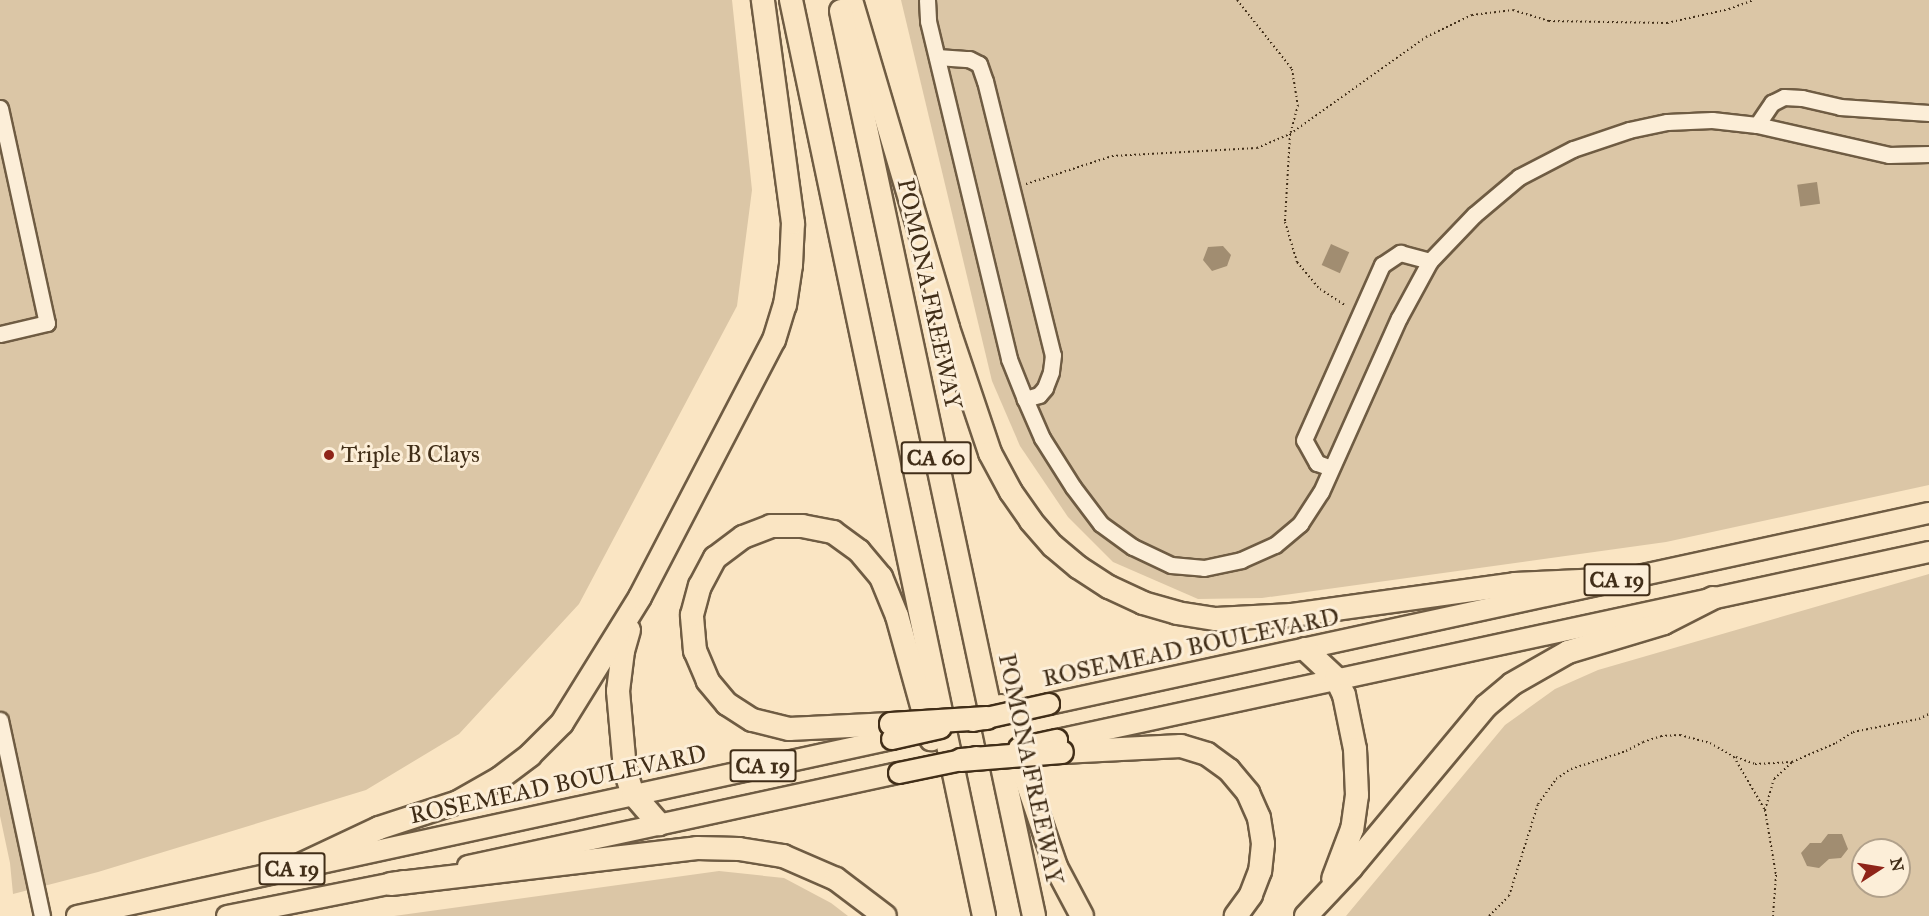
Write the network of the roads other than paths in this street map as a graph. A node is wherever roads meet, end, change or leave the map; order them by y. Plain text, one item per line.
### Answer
1 (763, 0) edge
2 (791, 0) edge
3 (838, 0) edge
4 (851, 0) edge
5 (927, 0) edge
6 (937, 57) junction
7 (0, 108) edge
8 (1929, 113) edge
9 (1757, 125) junction
10 (1929, 154) edge
11 (1430, 261) junction
12 (0, 334) edge
13 (1025, 399) junction
14 (1331, 468) junction
15 (1929, 513) edge
16 (1929, 552) edge
17 (1624, 579) junction
18 (640, 597) junction
19 (1713, 598) junction
20 (971, 622) junction
21 (1305, 649) junction
22 (1336, 678) junction
23 (987, 718) joint
24 (0, 720) edge
25 (892, 731) junction
26 (1059, 746) junction
27 (961, 760) joint
28 (633, 794) junction
29 (659, 824) junction
30 (294, 868) junction
31 (391, 884) junction
32 (1329, 889) junction
33 (42, 916) edge
34 (77, 916) edge
35 (227, 916) edge
36 (885, 916) edge
37 (983, 916) edge
38 (1034, 916) edge
39 (1082, 916) edge
40 (1236, 916) edge
41 (1306, 916) edge

1 - 18 highway
2 - 37 highway, CA 60
3 - 20 highway, POMONA FREEWAY / CA 60
4 - 17 highway
5 - 6 lane
6 - 13 lane
6 - 13 lane
7 - 12 lane
8 - 9 lane
9 - 10 lane
9 - 11 lane
11 - 14 lane
11 - 14 lane
13 - 14 lane
15 - 17 main road, ROSEMEAD BOULEVARD / CA 19
16 - 19 main road, CA 19
17 - 21 main road, ROSEMEAD BOULEVARD / CA 19
18 - 28 highway
18 - 30 highway
19 - 22 main road, CA 19
19 - 32 highway
20 - 38 highway, POMONA FREEWAY / CA 60
20 - 39 highway
21 - 22 highway
21 - 23 main road, ROSEMEAD BOULEVARD / CA 19, bridge
22 - 26 main road, CA 19
22 - 32 highway
23 - 25 highway, bridge
24 - 33 lane
25 - 28 main road, ROSEMEAD BOULEVARD / CA 19
25 - 37 highway
26 - 27 highway, bridge
26 - 40 highway
27 - 29 main road, CA 19, bridge
28 - 29 highway
28 - 30 main road, ROSEMEAD BOULEVARD / CA 19
29 - 31 main road, CA 19
30 - 34 main road, ROSEMEAD BOULEVARD / CA 19
31 - 35 main road, CA 19
31 - 36 highway
32 - 41 highway

